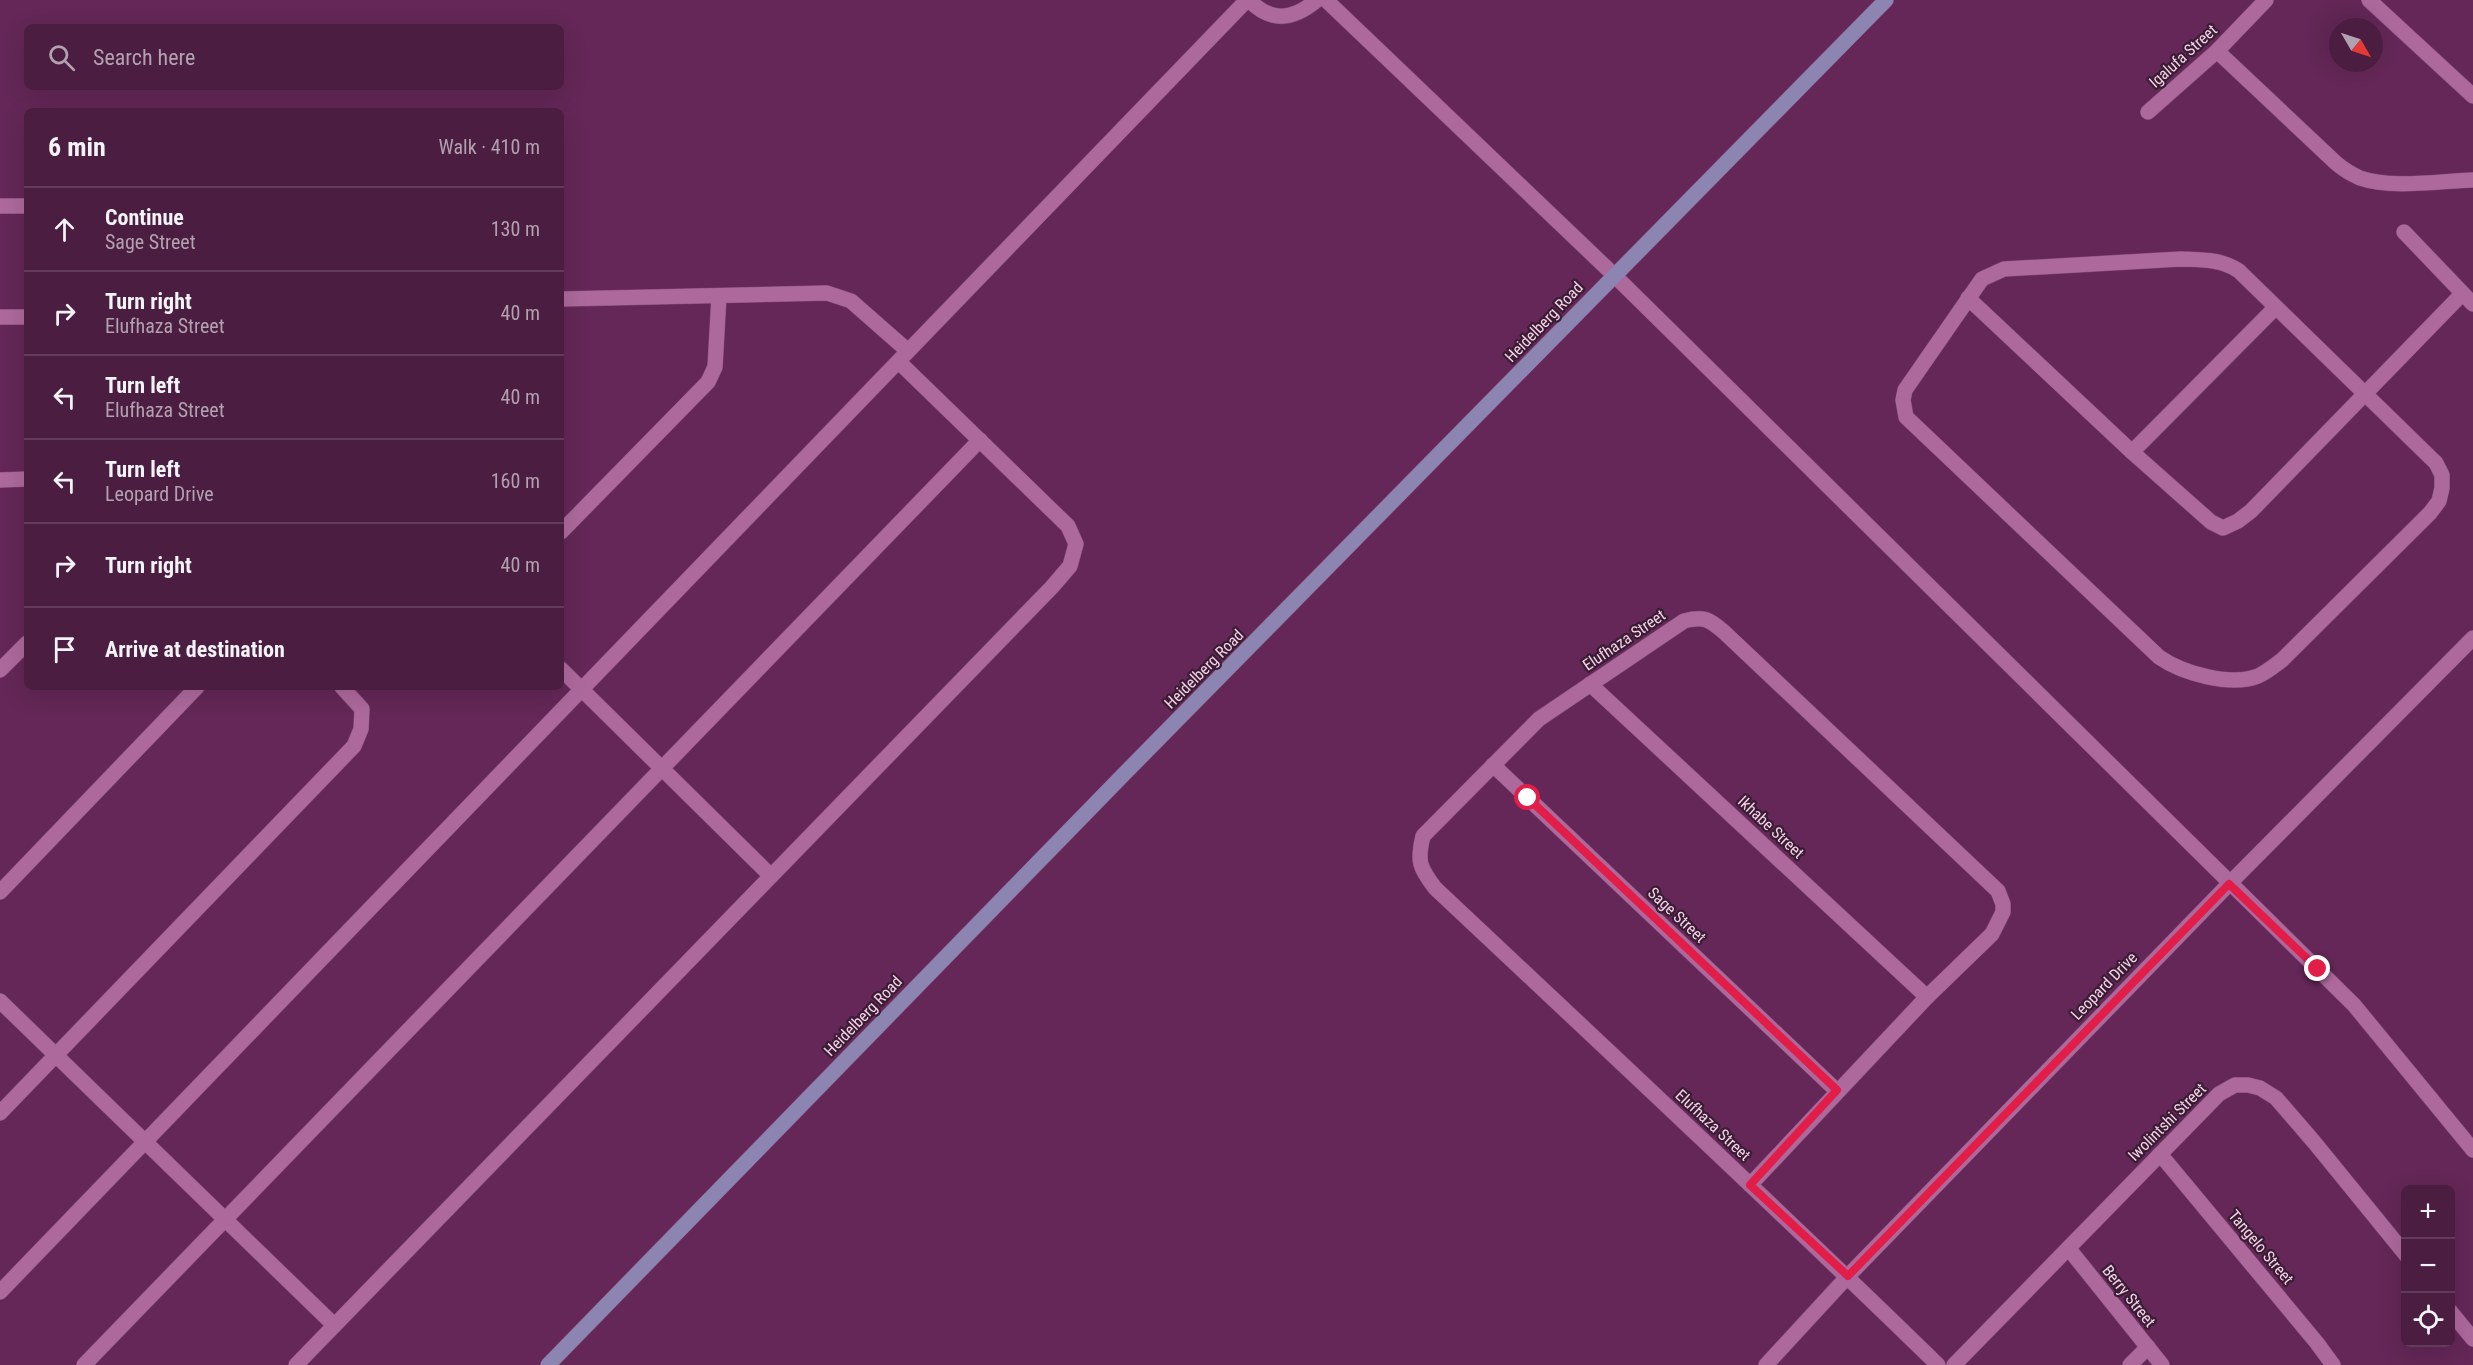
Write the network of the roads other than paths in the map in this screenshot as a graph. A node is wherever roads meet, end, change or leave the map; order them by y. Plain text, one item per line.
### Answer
1 (1248, 0) edge
2 (1317, 0) edge
3 (1326, 0) edge
4 (1886, 0) edge
5 (2266, 0) edge
6 (2369, 0) edge
7 (2217, 51) junction
8 (2473, 96) edge
9 (2148, 112) dead end
10 (2473, 180) edge
11 (0, 206) edge
12 (24, 206) edge
13 (2404, 232) dead end
14 (1614, 276) junction
15 (719, 296) junction
16 (564, 298) edge
17 (1968, 298) junction
18 (2468, 299) edge
19 (2275, 308) junction
20 (0, 317) edge
21 (24, 317) edge
22 (903, 357) junction
23 (2365, 393) junction
24 (980, 440) junction
25 (2132, 452) junction
26 (24, 479) edge
27 (0, 480) edge
28 (564, 529) edge
29 (2473, 638) edge
30 (24, 646) edge
31 (0, 670) edge
32 (564, 672) edge
33 (1590, 684) junction
34 (194, 690) edge
35 (345, 690) edge
36 (582, 690) junction
37 (1493, 765) junction
38 (663, 769) junction
39 (771, 876) junction
40 (2229, 884) junction
41 (0, 892) edge
42 (1927, 997) junction
43 (0, 1000) edge
44 (57, 1055) junction
45 (1837, 1090) junction
46 (0, 1113) edge
47 (146, 1142) junction
48 (2473, 1150) edge
49 (2160, 1154) junction
50 (1750, 1185) junction
51 (226, 1219) junction
52 (2069, 1249) junction
53 (2401, 1249) edge
54 (1848, 1276) junction
55 (0, 1293) edge
56 (2455, 1316) edge
57 (334, 1325) junction
58 (2473, 1340) edge
59 (2148, 1347) junction
60 (84, 1365) edge
61 (296, 1365) edge
62 (549, 1365) edge
63 (1766, 1365) edge
64 (1938, 1365) edge
65 (1954, 1365) edge
66 (2130, 1365) edge
67 (2162, 1365) edge
68 (2333, 1365) edge

1 - 2 street
1 - 22 street
3 - 14 street
4 - 14 main road, Heidelberg Road
5 - 7 street, Igalufa Street
6 - 8 street
7 - 9 street, Igalufa Street
7 - 10 street
11 - 12 street
13 - 18 street
14 - 40 street
14 - 62 main road, Heidelberg Road
15 - 16 street
15 - 22 street
15 - 28 street
17 - 19 street
17 - 23 street
17 - 25 street
18 - 23 street
19 - 23 street
19 - 25 street
20 - 21 street
22 - 24 street
22 - 36 street
23 - 25 street
24 - 38 street
24 - 39 street
26 - 27 street
29 - 40 street, Leopard Drive
30 - 31 street
32 - 36 street
33 - 37 street, Elufhaza Street
33 - 42 street, Ikhabe Street
33 - 42 street, Elufhaza Street
34 - 41 street
35 - 44 street
36 - 38 street
36 - 47 street
37 - 45 street, Sage Street
37 - 50 street, Elufhaza Street
38 - 39 street
38 - 51 street
39 - 57 street
40 - 48 street
40 - 54 street, Leopard Drive
42 - 45 street, Elufhaza Street
43 - 44 street
44 - 46 street
44 - 47 street
45 - 50 street, Elufhaza Street
47 - 51 street
47 - 55 street
49 - 52 street, Iwolintshi Street
49 - 53 street, Iwolintshi Street
49 - 68 street, Tangelo Street
50 - 54 street, Elufhaza Street
51 - 57 street
51 - 60 street
52 - 59 street, Berry Street
52 - 65 street, Iwolintshi Street
54 - 63 street, Leopard Drive
54 - 64 street
56 - 58 street
57 - 61 street
59 - 66 street
59 - 67 street, Berry Street

